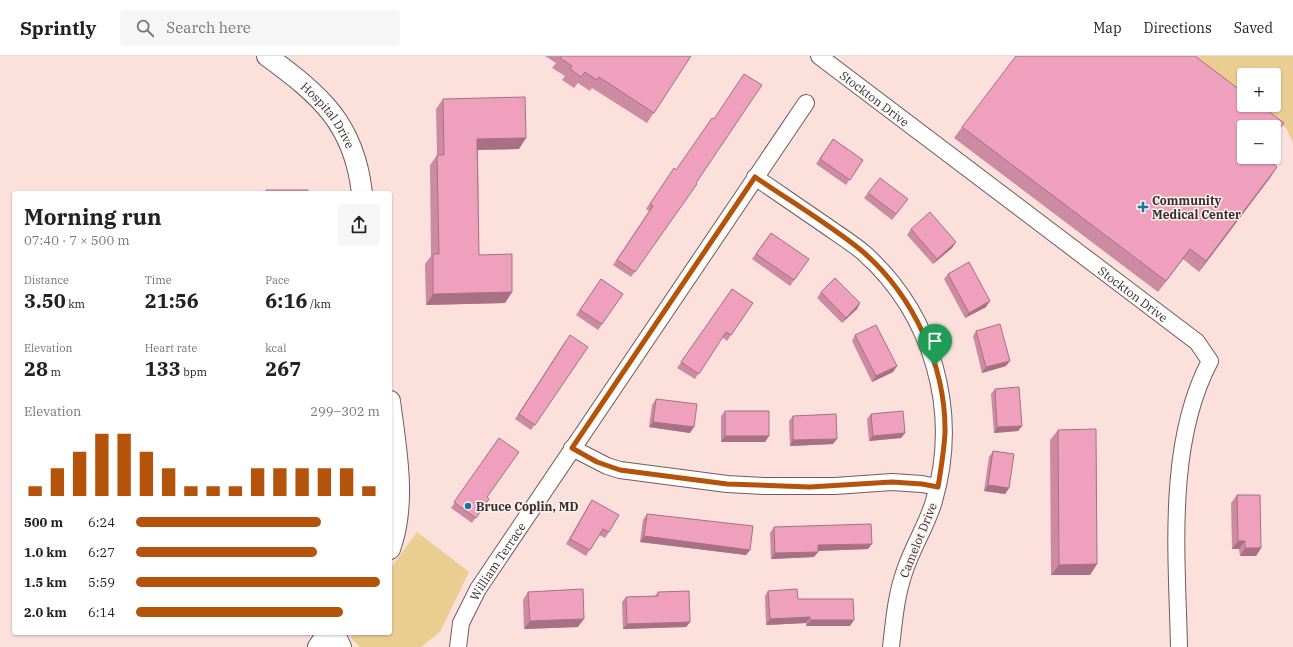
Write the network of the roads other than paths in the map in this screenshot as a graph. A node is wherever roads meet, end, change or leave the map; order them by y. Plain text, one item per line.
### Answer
1 (267, 56) edge
2 (819, 56) edge
3 (806, 103) dead end
4 (755, 177) junction
5 (362, 191) edge
6 (392, 417) edge
7 (572, 448) junction
8 (938, 487) junction
9 (392, 541) edge
10 (327, 635) edge
11 (334, 635) edge
12 (318, 647) edge
13 (340, 647) edge
14 (458, 647) edge
15 (891, 647) edge
16 (1179, 647) edge

1 - 5 street, Hospital Drive
2 - 16 street, Stockton Drive
3 - 4 street, William Terrace
4 - 7 street, William Terrace
4 - 8 street, Camelot Drive
6 - 9 street
7 - 8 street
7 - 14 street, William Terrace
8 - 15 street, Camelot Drive
10 - 12 street
11 - 13 main road

